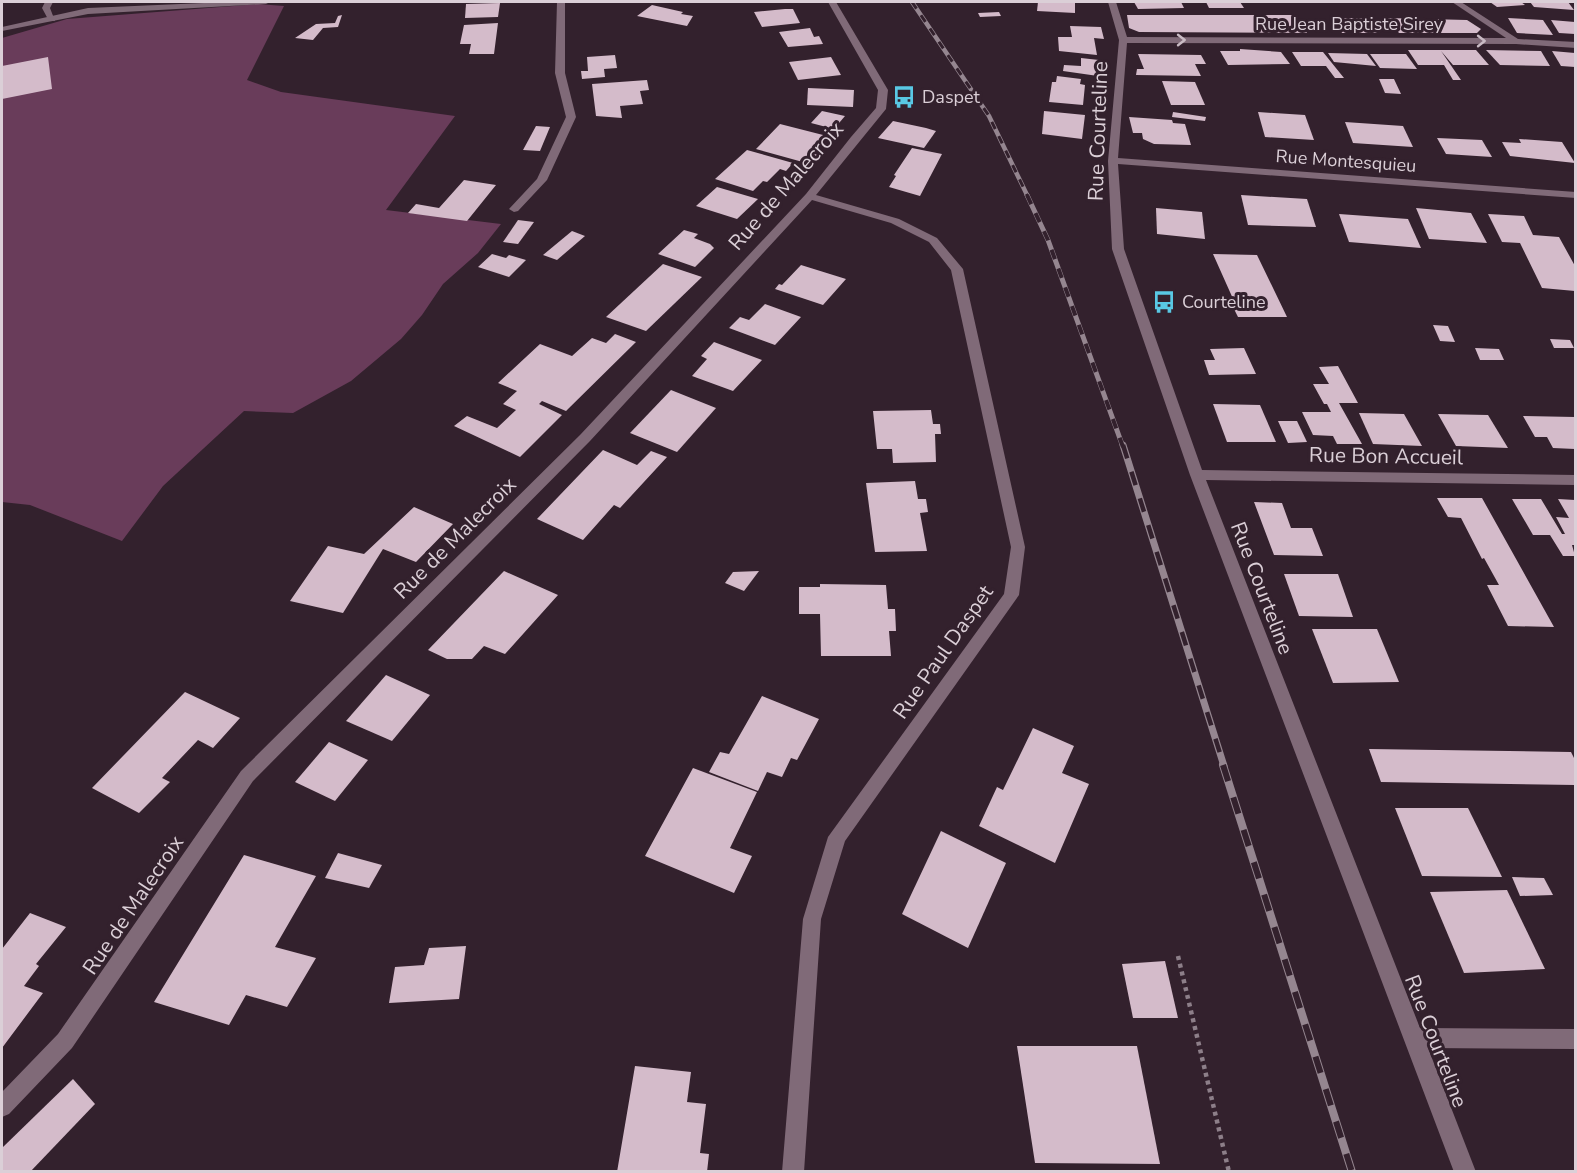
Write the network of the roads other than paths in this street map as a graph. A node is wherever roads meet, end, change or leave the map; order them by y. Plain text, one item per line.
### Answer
1 (49, 2) edge
2 (266, 2) edge
3 (561, 2) edge
4 (832, 2) edge
5 (1112, 2) edge
6 (1456, 2) edge
7 (52, 19) junction
8 (2, 29) edge
9 (1123, 40) junction
10 (1516, 41) junction
11 (1575, 45) edge
12 (1113, 161) junction
13 (810, 195) junction
14 (1575, 195) edge
15 (514, 209) dead end
16 (1197, 475) junction
17 (1575, 480) edge
18 (1412, 1038) junction
19 (1575, 1039) edge
20 (2, 1107) edge
21 (793, 1172) edge
22 (1465, 1172) edge

1 - 7 street
2 - 7 street
3 - 15 street
4 - 13 street, Rue de Malecroix
5 - 9 street, Rue Courteline
6 - 10 street
7 - 8 street
9 -> 10 street, Rue Jean Baptiste Sirey
9 - 12 street, Rue Courteline
10 - 11 street, Rue Jean Baptiste Sirey
12 - 14 street, Rue Montesquieu
12 - 16 street, Rue Courteline
13 - 20 street, Rue de Malecroix
13 - 21 street, Rue Paul Daspet
16 - 17 street, Rue Bon Accueil
16 - 18 street, Rue Courteline
18 - 19 street
18 - 22 street, Rue Courteline

